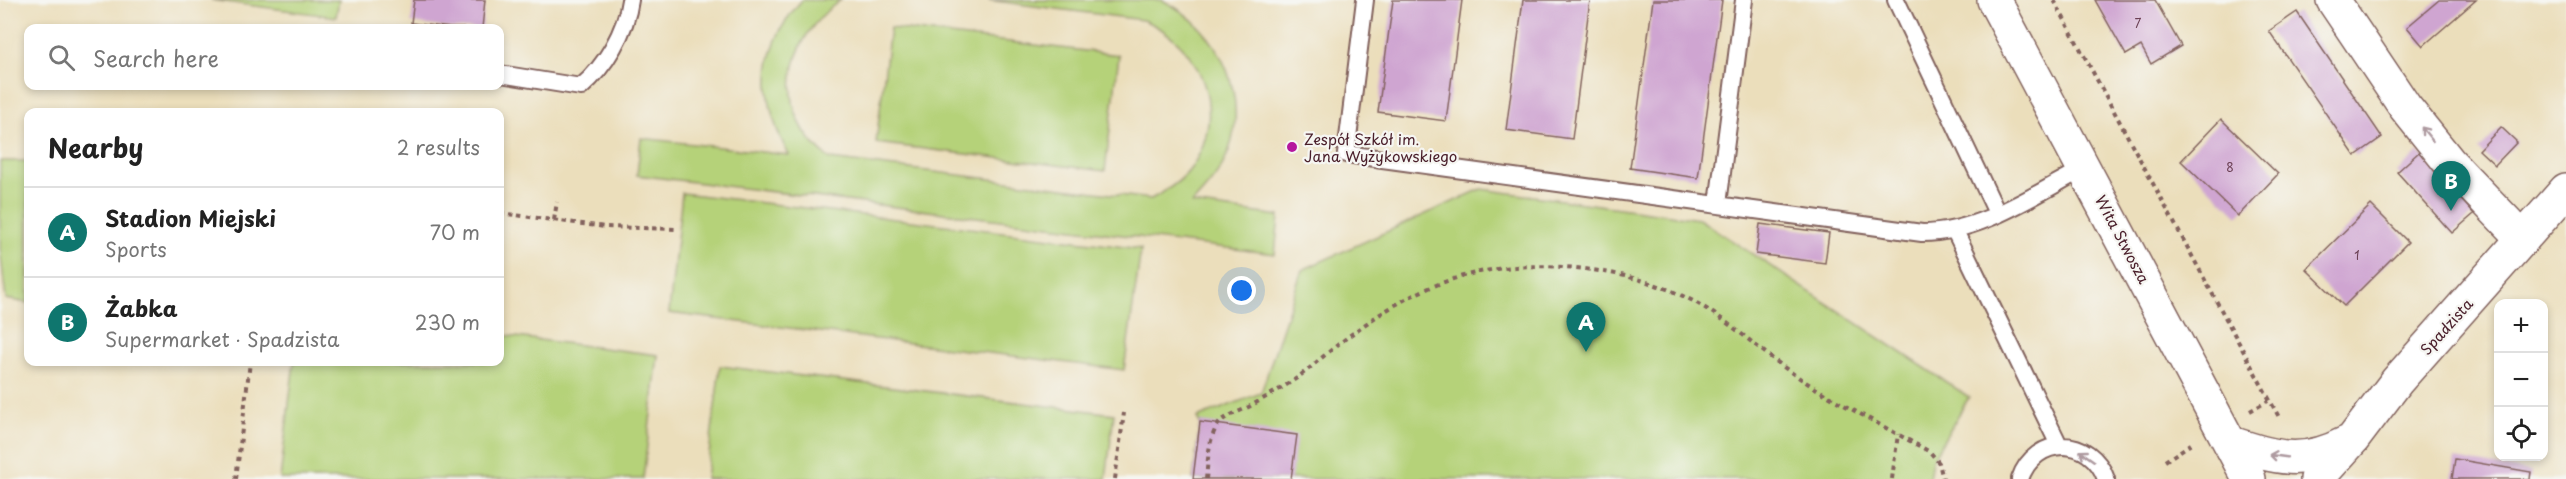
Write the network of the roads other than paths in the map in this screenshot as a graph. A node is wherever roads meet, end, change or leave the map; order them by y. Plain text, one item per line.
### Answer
1 (630, 0) edge
2 (1365, 0) edge
3 (1744, 0) edge
4 (1896, 0) edge
5 (1994, 0) edge
6 (2333, 0) edge
7 (504, 75) edge
8 (2085, 168) junction
9 (2566, 190) edge
10 (1718, 204) junction
11 (1997, 213) junction
12 (1955, 231) junction
13 (2523, 239) junction
14 (2353, 439) junction
15 (2231, 443) junction
16 (2059, 445) junction
17 (2020, 479) edge
18 (2106, 479) edge
19 (2249, 479) edge
20 (2317, 479) edge
21 (2349, 479) edge

1 - 7 lane
2 - 10 lane
3 - 10 lane
4 - 11 lane
5 - 8 street, Wita Stwosza
13 -> 6 street
8 - 11 lane
8 - 15 street, Wita Stwosza
9 - 13 street, Spadzista
10 - 12 lane
11 - 12 lane
12 - 16 lane
13 - 14 street, Spadzista
14 -> 15 street
14 - 20 street, Spadzista
14 - 21 street
15 - 19 street, Wita Stwosza
16 - 17 lane
18 -> 16 lane

